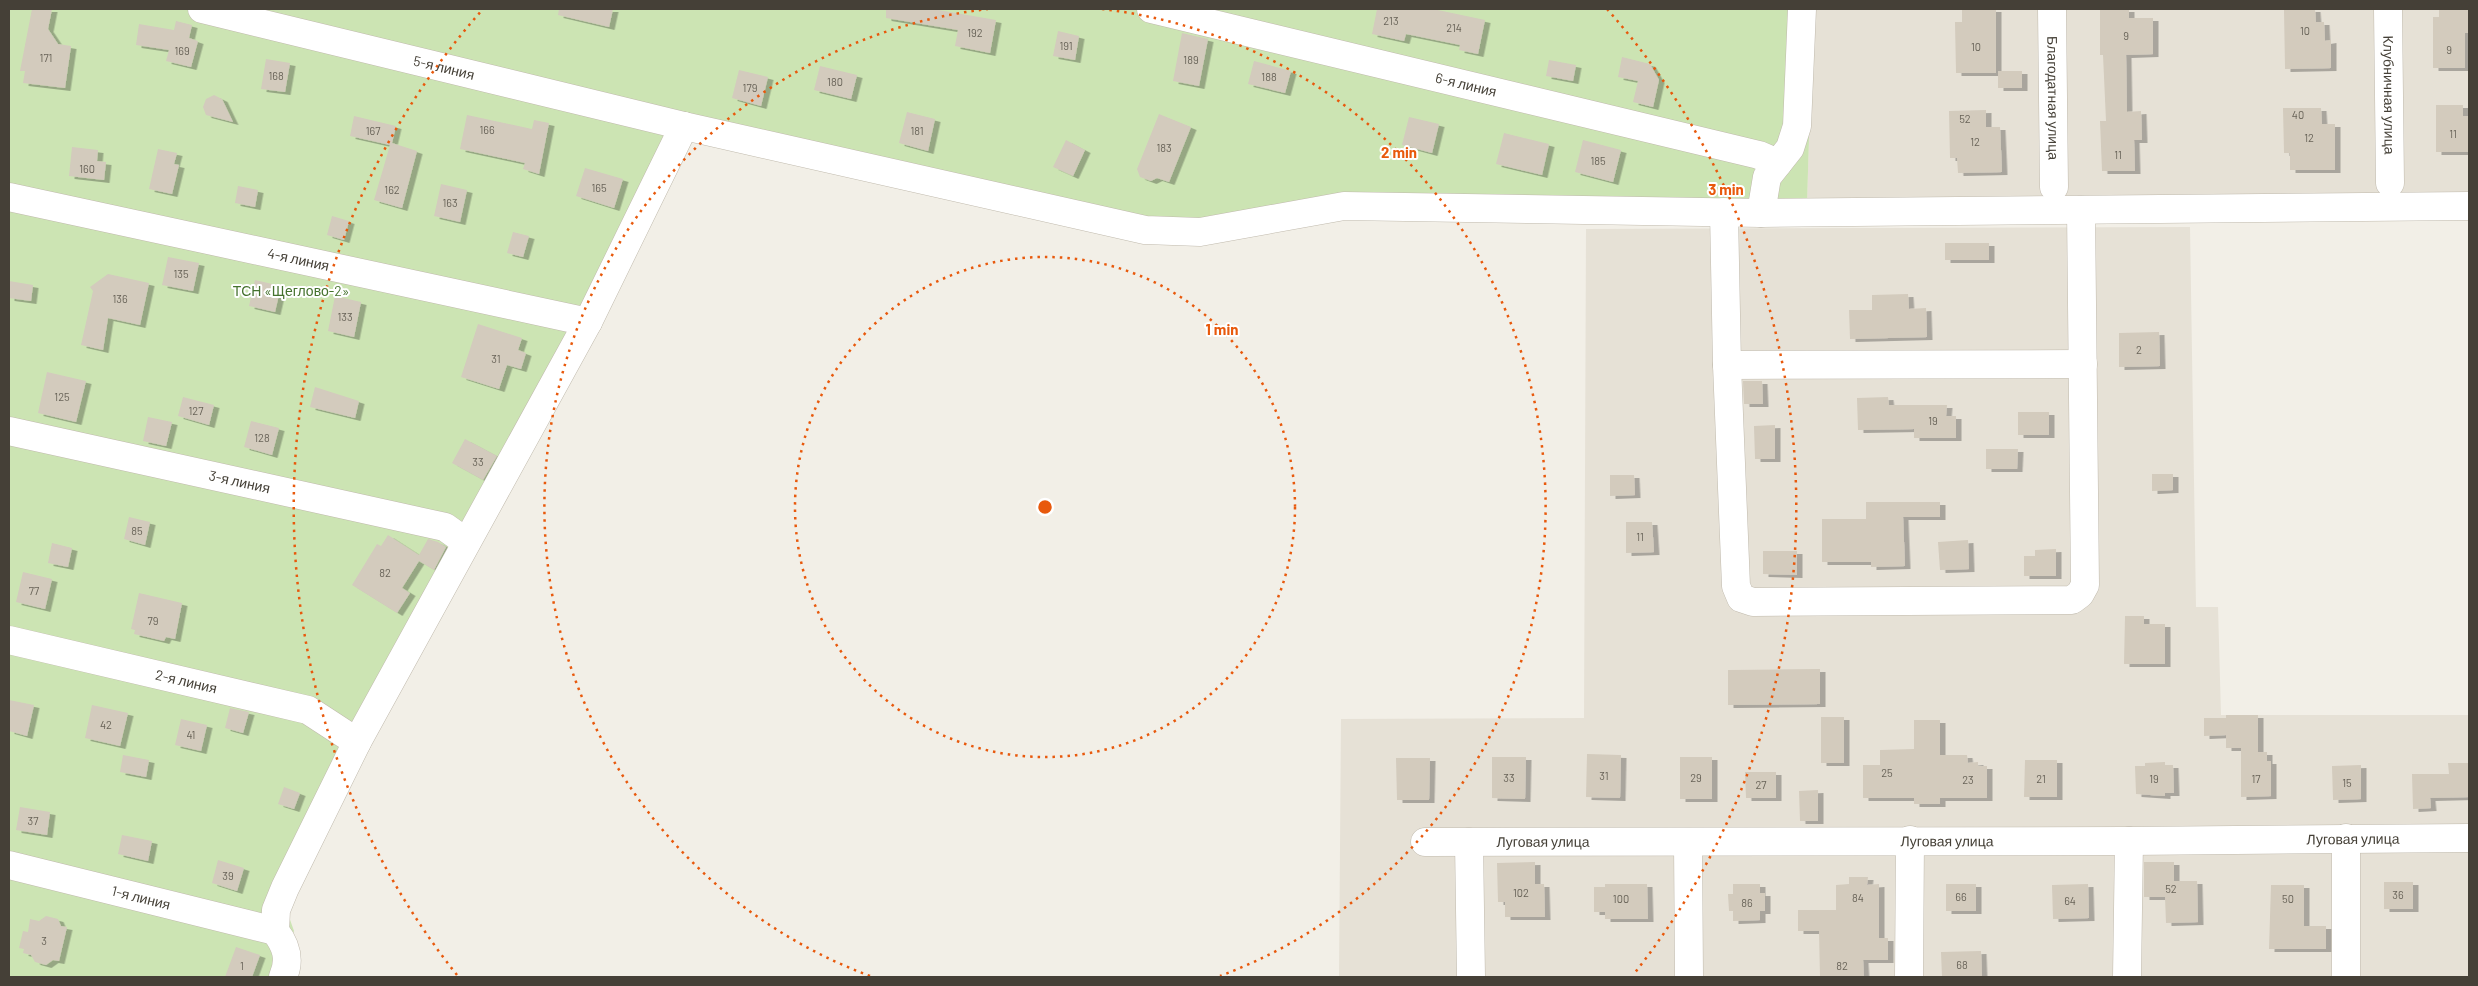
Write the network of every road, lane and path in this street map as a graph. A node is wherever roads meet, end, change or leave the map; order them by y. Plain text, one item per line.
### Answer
1 (202, 9) edge
2 (1151, 9) edge
3 (1802, 9) edge
4 (2052, 9) edge
5 (2388, 9) edge
6 (684, 126) junction
7 (1778, 163) junction
8 (2390, 183) dead end
9 (2054, 187) dead end
10 (9, 197) edge
11 (2469, 206) edge
12 (2081, 210) junction
13 (1724, 212) junction
14 (1760, 213) junction
15 (588, 322) junction
16 (2082, 364) junction
17 (1727, 365) junction
18 (9, 431) edge
19 (466, 542) junction
20 (9, 640) edge
21 (357, 742) junction
22 (2346, 838) junction
23 (2469, 838) edge
24 (1910, 840) junction
25 (2129, 841) junction
26 (1425, 842) dead end
27 (1469, 842) junction
28 (1688, 842) junction
29 (9, 865) edge
30 (275, 931) junction
31 (283, 977) edge
32 (1471, 977) edge
33 (1689, 977) edge
34 (1909, 977) edge
35 (2127, 977) edge
36 (2346, 977) edge

1 - 6 street, 5-я линия
2 - 7 street, 6-я линия
3 - 7 street
4 - 9 street, Благодатная улица
5 - 8 street, Клубничная улица
6 - 13 street, 5-я линия
6 - 15 street
7 - 14 street
10 - 15 street, 4-я линия
11 - 12 street, 5-я линия
12 - 14 street, 5-я линия
12 - 16 street
13 - 14 street, 5-я линия
13 - 17 street
15 - 19 street
16 - 17 street
16 - 17 street
18 - 19 street, 3-я линия
19 - 21 street
20 - 21 street, 2-я линия
21 - 30 street
22 - 23 street, Луговая улица
22 - 25 street, Луговая улица
22 - 36 street
24 - 25 street, Луговая улица
24 - 28 street, Луговая улица
24 - 34 street
25 - 35 street
26 - 27 street, Луговая улица
27 - 28 street, Луговая улица
27 - 32 street
28 - 33 street
29 - 30 street, 1-я линия
30 - 31 street

